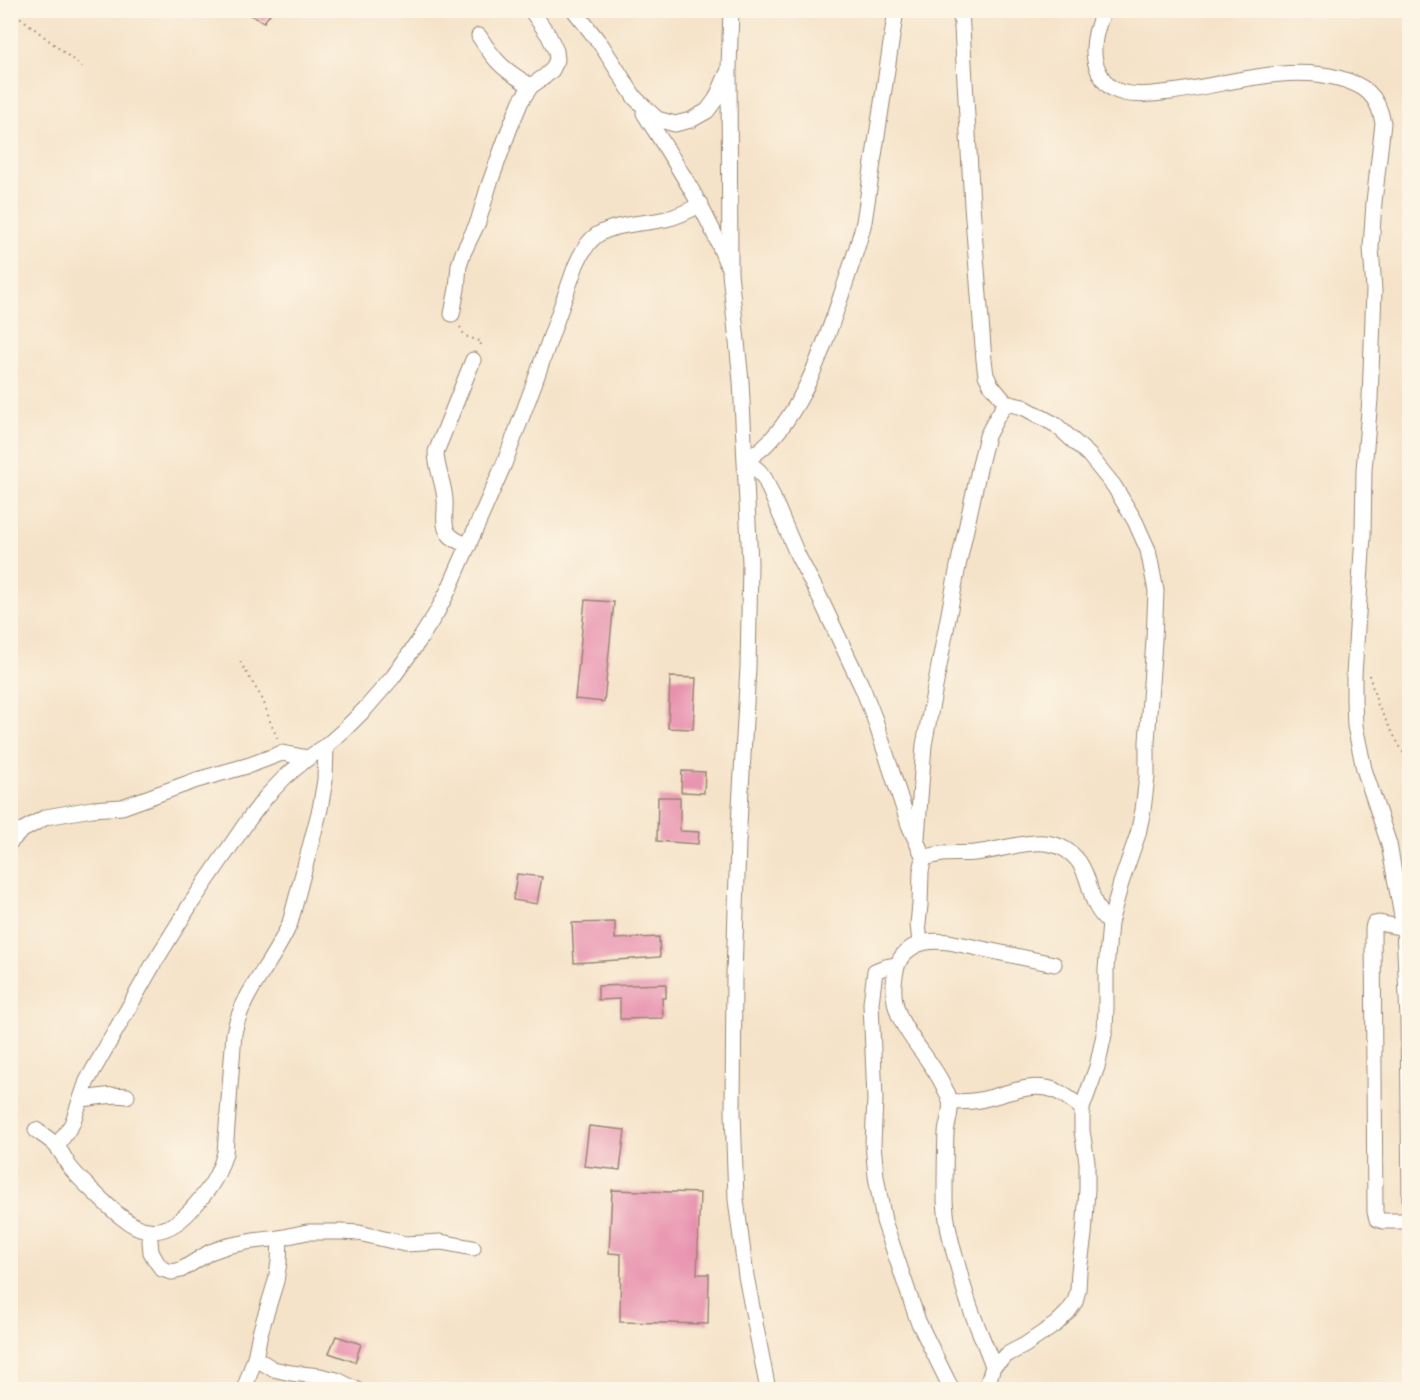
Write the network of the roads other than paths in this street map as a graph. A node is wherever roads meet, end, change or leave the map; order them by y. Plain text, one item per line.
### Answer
1 (531, 10) edge
2 (574, 10) edge
3 (731, 10) edge
4 (896, 10) edge
5 (961, 10) edge
6 (1104, 10) edge
7 (478, 36) dead end
8 (729, 68) junction
9 (531, 86) junction
10 (635, 98) junction
11 (700, 204) junction
12 (730, 273) junction
13 (452, 314) road end
14 (473, 360) road end
15 (1006, 403) junction
16 (746, 460) junction
17 (469, 545) junction
18 (326, 746) junction
19 (308, 758) junction
20 (917, 841) junction
21 (10, 842) edge
22 (924, 858) junction
23 (1110, 923) junction
24 (1404, 928) junction
25 (920, 943) junction
26 (1054, 964) dead end
27 (897, 965) junction
28 (127, 1096) dead end
29 (82, 1099) junction
30 (951, 1102) junction
31 (1082, 1108) junction
32 (36, 1130) dead end
33 (57, 1146) junction
34 (1410, 1201) edge
35 (1410, 1221) edge
36 (148, 1230) junction
37 (280, 1238) junction
38 (473, 1248) dead end
39 (255, 1358) junction
40 (993, 1366) junction
41 (244, 1389) edge
42 (357, 1389) edge
43 (768, 1389) edge
44 (952, 1389) edge
45 (986, 1389) edge

1 - 9 street
2 - 10 street
3 - 8 street
4 - 16 street
5 - 15 street
6 - 24 street
7 - 9 street
8 - 10 street
8 - 12 street
9 - 13 street
10 - 11 street
11 - 12 street
11 - 17 street
12 - 16 street
14 - 17 street
15 - 20 street
15 - 23 street
16 - 20 street
16 - 43 street
17 - 18 street
18 - 19 street
18 - 36 street
19 - 21 street
19 - 29 street
20 - 22 street
22 - 23 street
22 - 25 street
23 - 31 street
24 - 34 street
24 - 35 street
25 - 26 street
25 - 27 street
27 - 30 street
27 - 44 street
28 - 29 street
29 - 33 street
30 - 31 street
30 - 40 street
31 - 40 street
32 - 33 street
33 - 36 street
36 - 37 street
37 - 38 street
37 - 39 street
39 - 41 street
39 - 42 street
40 - 45 street

